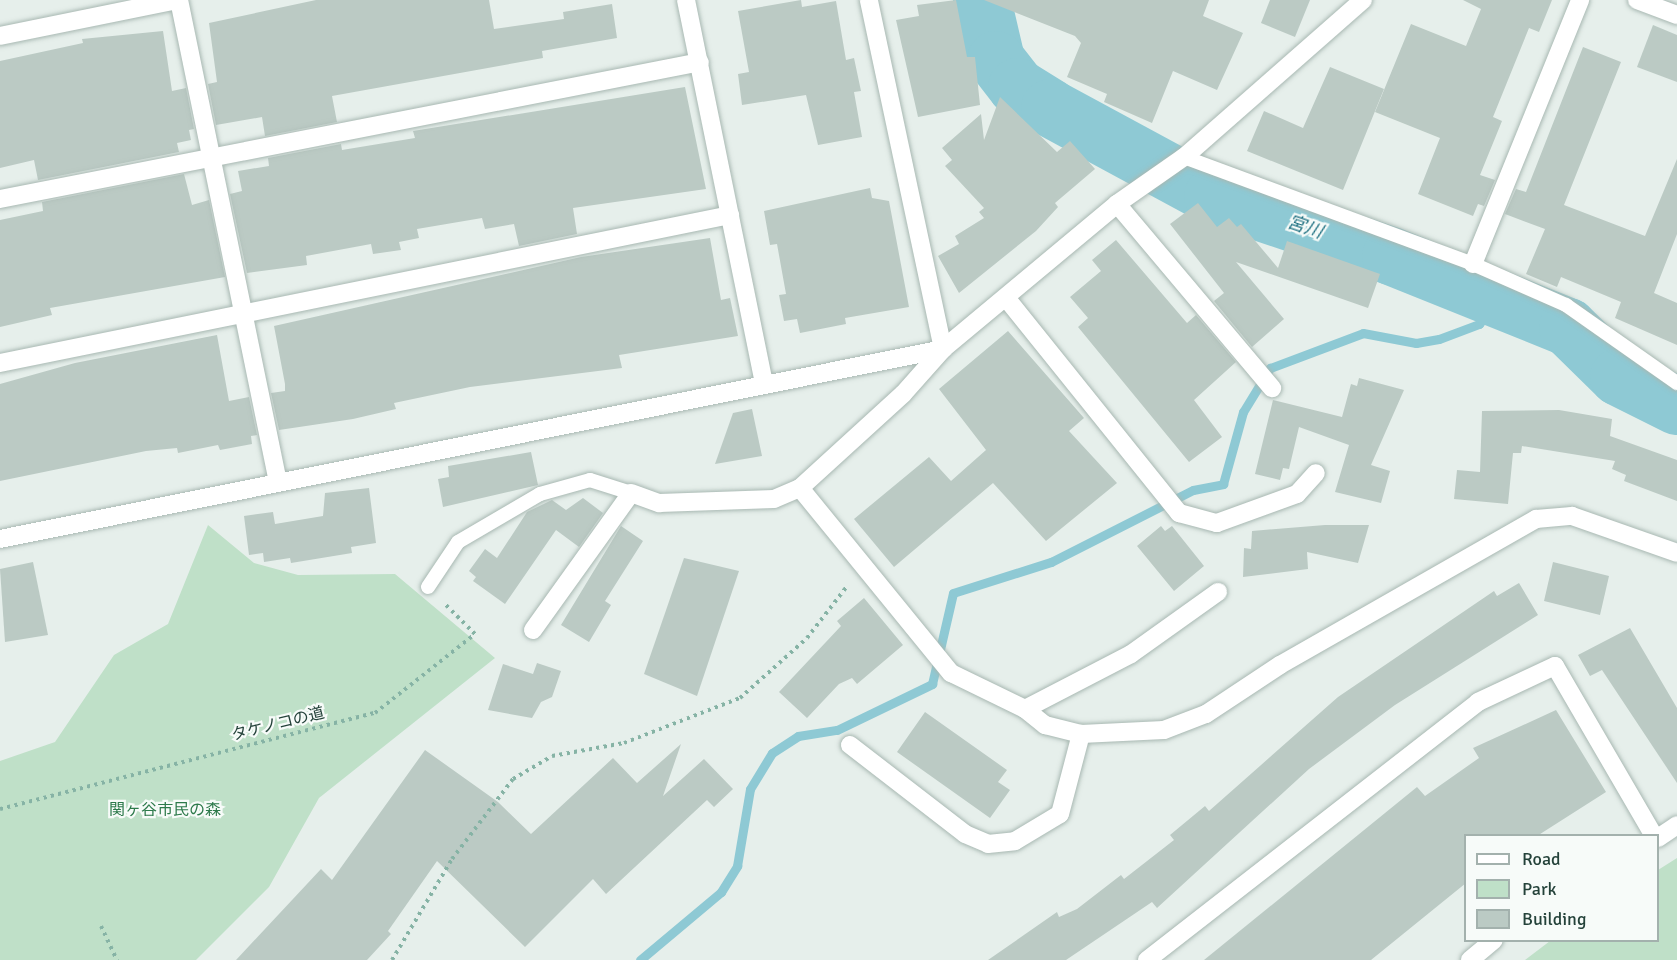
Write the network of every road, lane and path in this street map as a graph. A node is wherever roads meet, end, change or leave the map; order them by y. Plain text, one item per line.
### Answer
1 (178, 0) edge
2 (686, 0) edge
3 (869, 0) edge
4 (1363, 0) edge
5 (1580, 0) edge
6 (1637, 0) edge
7 (1677, 15) edge
8 (0, 36) edge
9 (700, 62) junction
10 (211, 156) junction
11 (1181, 159) junction
12 (0, 200) edge
13 (1120, 201) junction
14 (730, 215) junction
15 (1473, 264) junction
16 (1007, 299) junction
17 (243, 313) junction
18 (943, 349) junction
19 (0, 363) edge
20 (764, 382) junction
21 (1677, 383) edge
22 (1270, 386) dead end
23 (1316, 473) dead end
24 (278, 481) junction
25 (800, 488) junction
26 (632, 493) junction
27 (0, 539) edge
28 (1677, 553) edge
29 (861, 568) junction
30 (428, 587) joint
31 (1218, 592) dead end
32 (533, 630) dead end
33 (1025, 709) junction
34 (1081, 734) junction
35 (850, 745) dead end
36 (0, 809) edge
37 (1677, 825) edge
38 (1654, 834) edge
39 (1659, 835) edge
40 (101, 926) dead end
41 (1492, 942) edge
42 (117, 960) edge
43 (392, 960) edge
44 (1147, 960) edge
45 (1470, 960) edge

1 - 8 street
1 - 10 street
2 - 9 street
3 - 18 street
4 - 11 street
5 - 15 street
6 - 7 street
9 - 10 street
9 - 14 street
10 - 12 street
10 - 17 street
11 - 13 street
11 - 15 lane
13 - 16 street
13 - 22 street
14 - 17 street
14 - 20 street
15 - 21 lane
16 - 18 street
16 - 23 street
17 - 19 street
17 - 24 street
18 - 20 street
18 - 25 street
20 - 24 street
24 - 27 street
25 - 26 street
25 - 29 street
26 - 30 lane
26 - 32 street
28 - 34 street
29 - 33 street
29 - 43 path
30 - 36 path, タケノコの道
31 - 33 street
33 - 34 street
34 - 35 street
37 - 39 street
38 - 44 street
40 - 42 path
41 - 45 street

